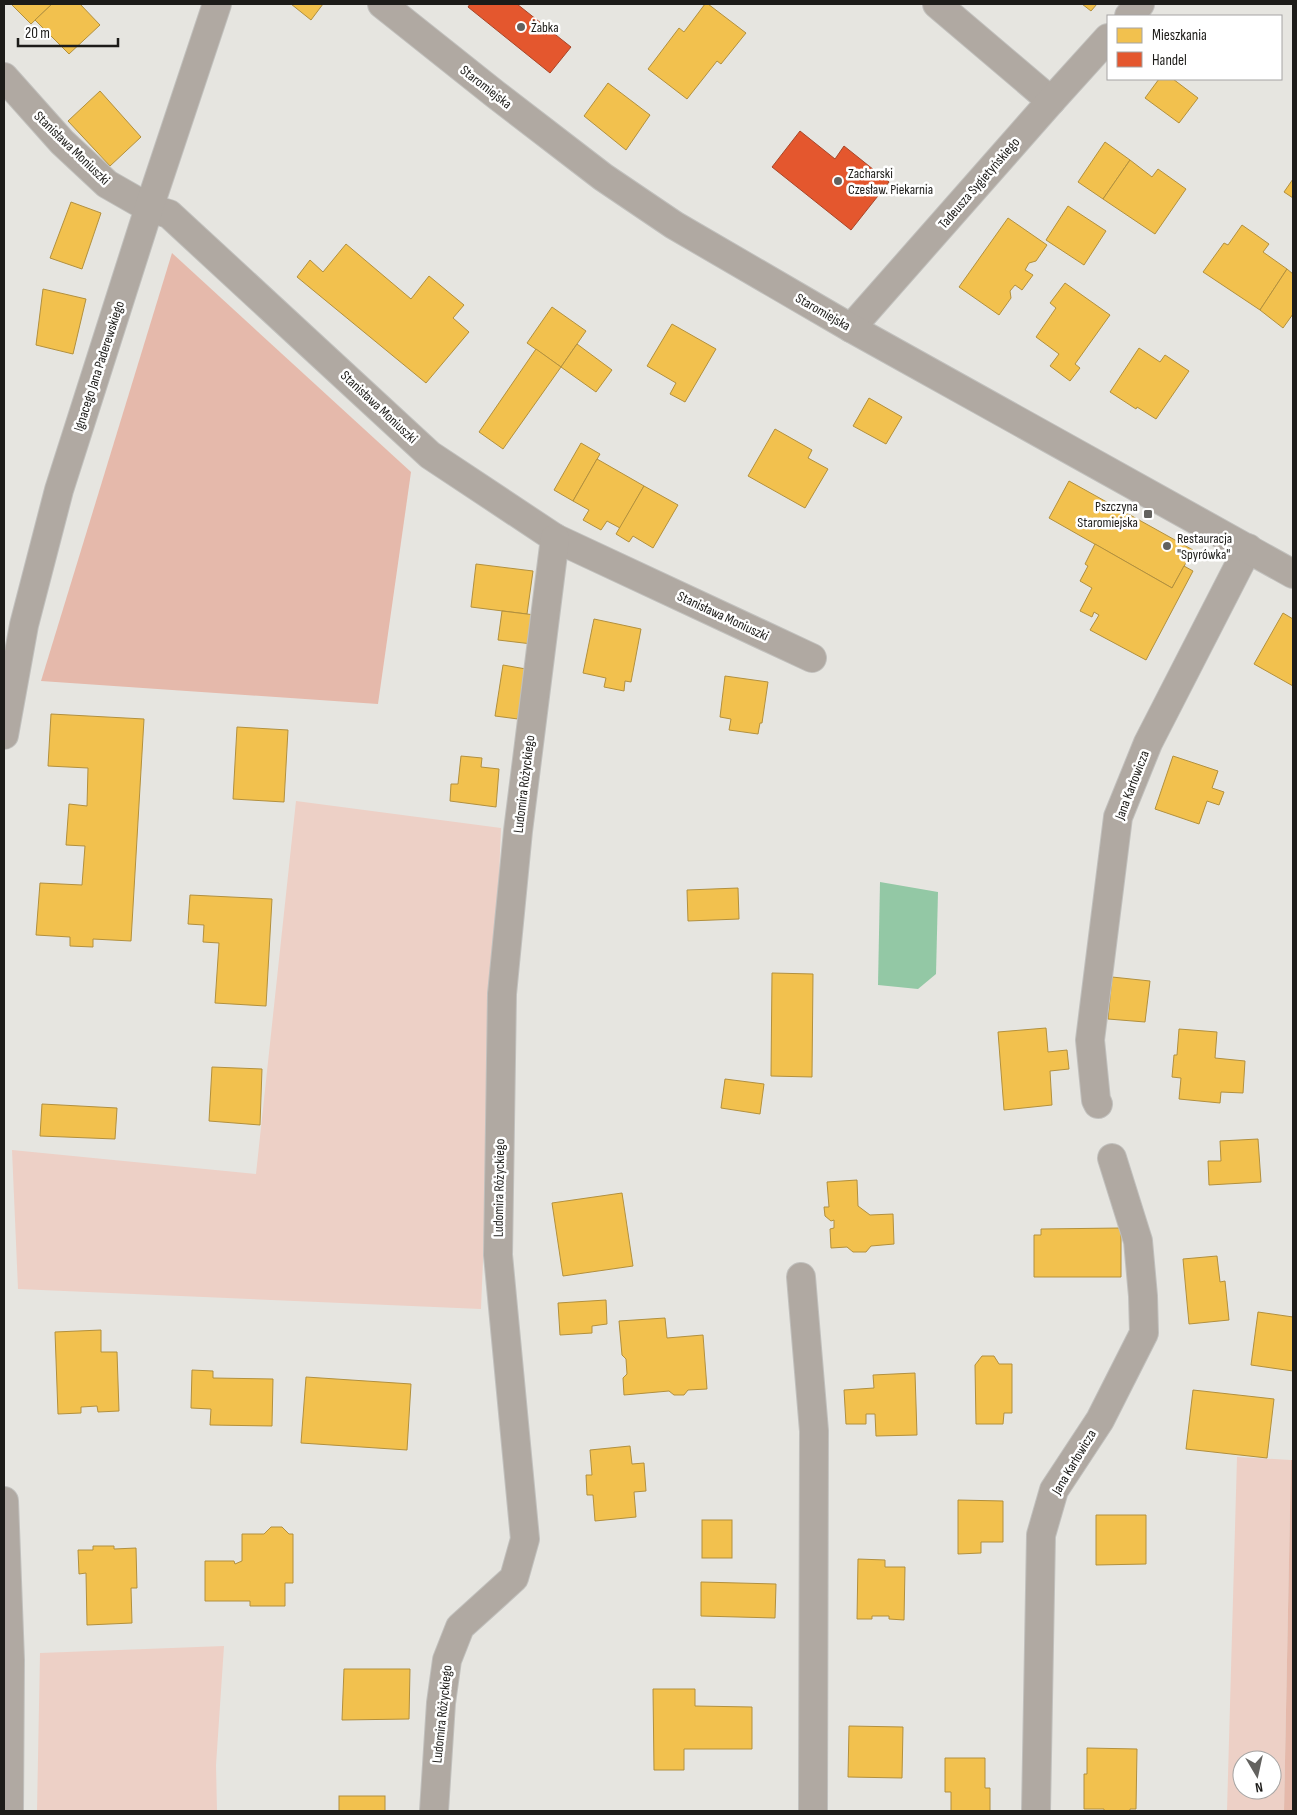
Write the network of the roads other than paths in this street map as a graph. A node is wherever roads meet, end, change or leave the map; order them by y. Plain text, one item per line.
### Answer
1 (217, 4) edge
2 (382, 4) edge
3 (937, 4) edge
4 (1140, 4) edge
5 (1130, 15) edge
6 (1107, 39) edge
7 (4, 77) edge
8 (1051, 101) junction
9 (149, 208) junction
10 (851, 328) junction
11 (555, 538) junction
12 (1248, 548) junction
13 (1293, 574) edge
14 (812, 658) dead end
15 (4, 735) edge
16 (1098, 1104) dead end
17 (1112, 1158) dead end
18 (801, 1277) dead end
19 (4, 1501) edge
20 (7, 1660) edge
21 (8, 1811) edge
22 (434, 1811) edge
23 (814, 1811) edge
24 (1036, 1811) edge

1 - 9 street, Ignacego Jana Paderewskiego
2 - 10 street, Staromiejska
3 - 8 street
4 - 5 street
6 - 8 street, Tadeusza Sygietyńskiego
7 - 9 street, Stanisława Moniuszki
8 - 10 street, Tadeusza Sygietyńskiego
9 - 11 street, Stanisława Moniuszki
9 - 15 street, Ignacego Jana Paderewskiego
10 - 12 street, Staromiejska
11 - 14 street, Stanisława Moniuszki
11 - 22 street, Ludomira Różyckiego
12 - 13 street, Staromiejska
12 - 16 street, Jana Karłowicza
17 - 24 street, Jana Karłowicza
18 - 23 street
19 - 20 street
20 - 21 street

